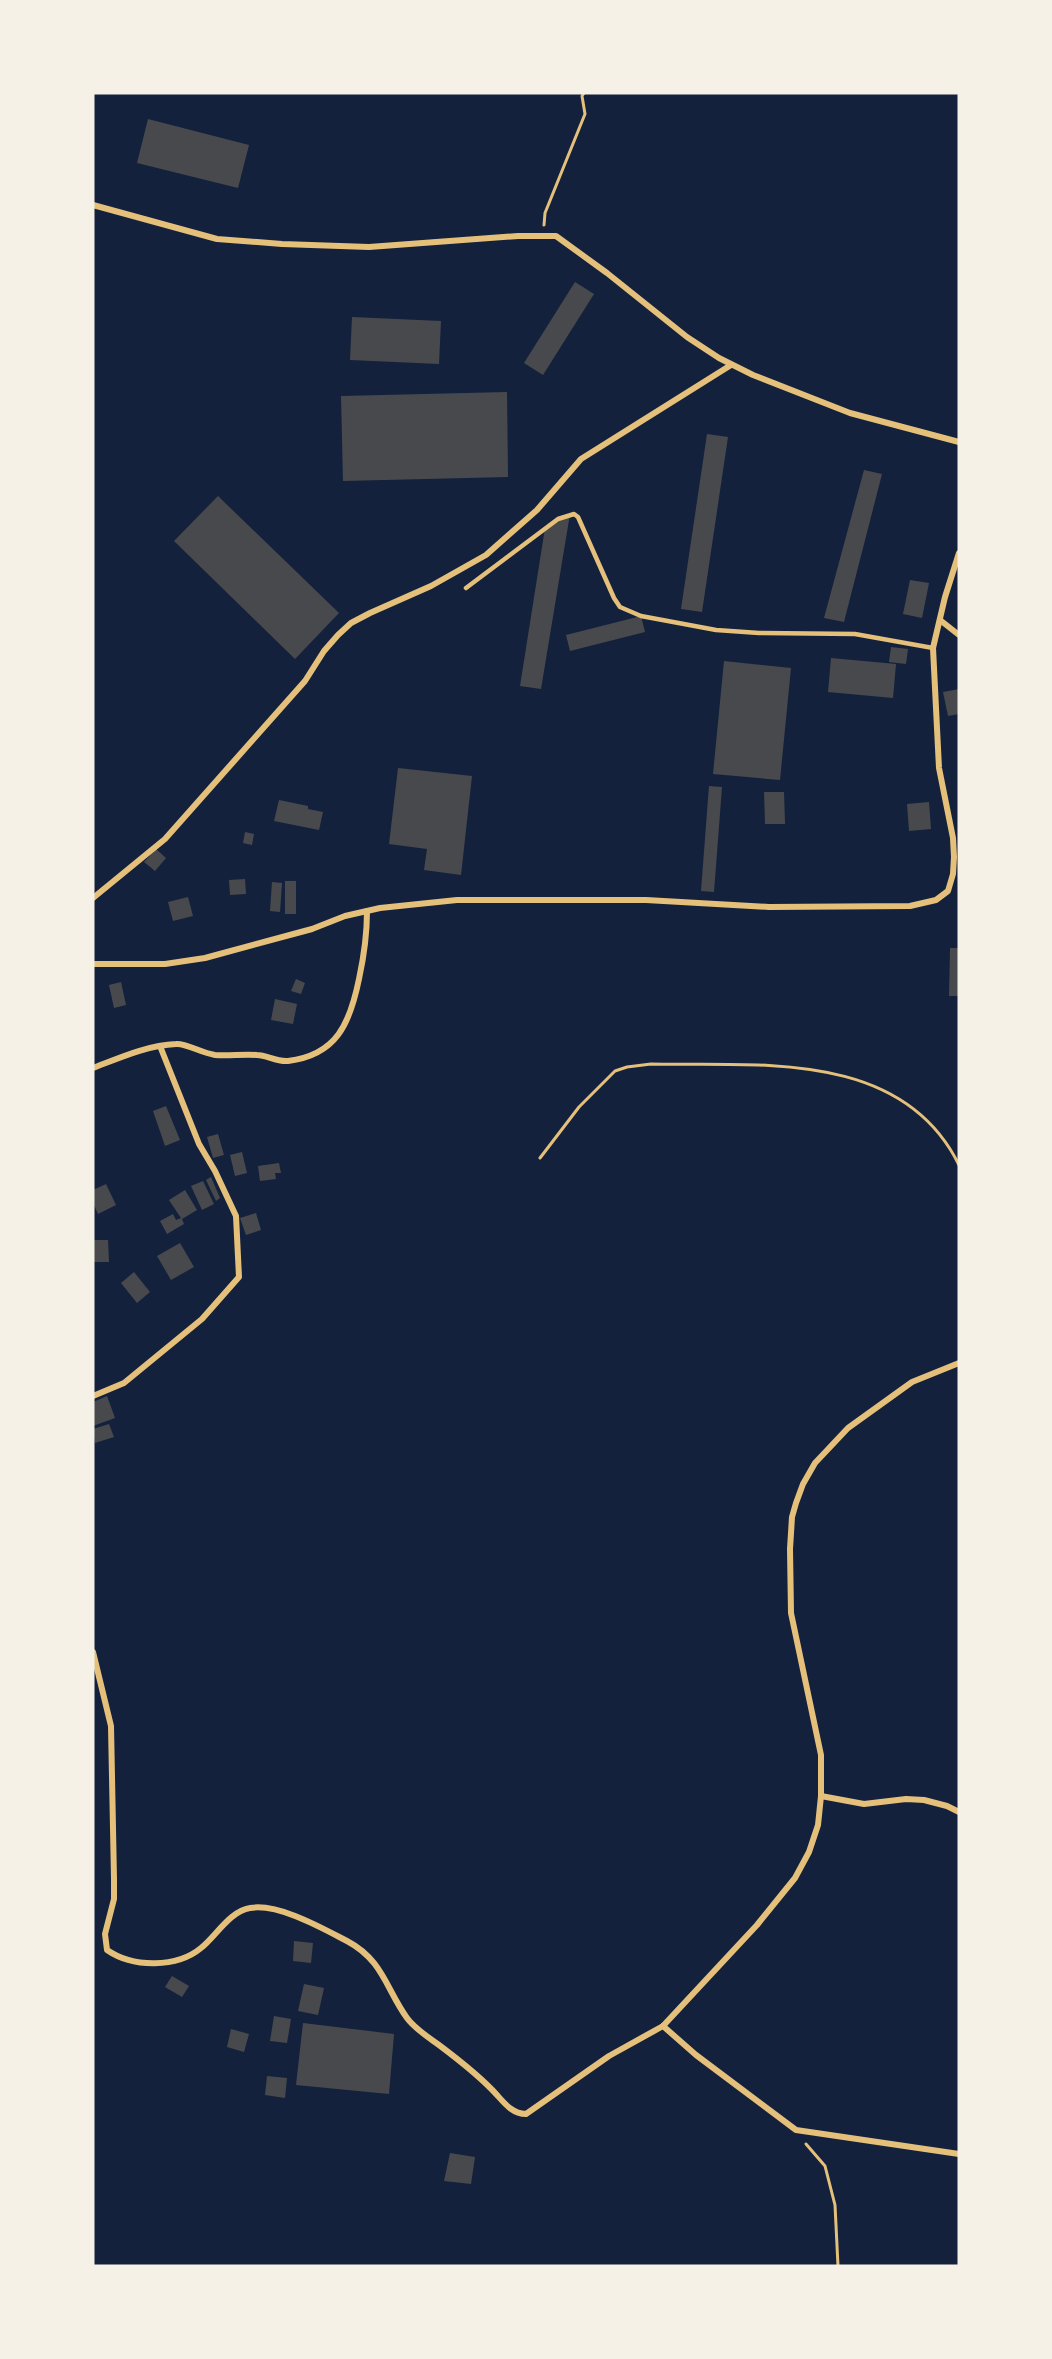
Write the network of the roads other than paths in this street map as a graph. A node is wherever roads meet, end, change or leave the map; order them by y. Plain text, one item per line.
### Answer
1 (93, 204) edge
2 (731, 365) junction
3 (959, 442) edge
4 (959, 553) edge
5 (466, 588) dead end
6 (940, 620) junction
7 (959, 635) edge
8 (933, 648) junction
9 (93, 898) edge
10 (367, 911) junction
11 (93, 964) edge
12 (160, 1046) junction
13 (93, 1068) edge
14 (959, 1363) edge
15 (93, 1396) edge
16 (93, 1652) edge
17 (821, 1796) junction
18 (959, 1812) edge
19 (663, 2026) junction
20 (959, 2154) edge

1 - 2 street
2 - 3 street
2 - 9 street
4 - 6 street
5 - 8 lane
6 - 7 street
6 - 8 street
8 - 10 street
10 - 11 street
10 - 12 street
12 - 13 street
12 - 15 street
14 - 17 street
16 - 19 street
17 - 18 street
17 - 19 street
19 - 20 street

